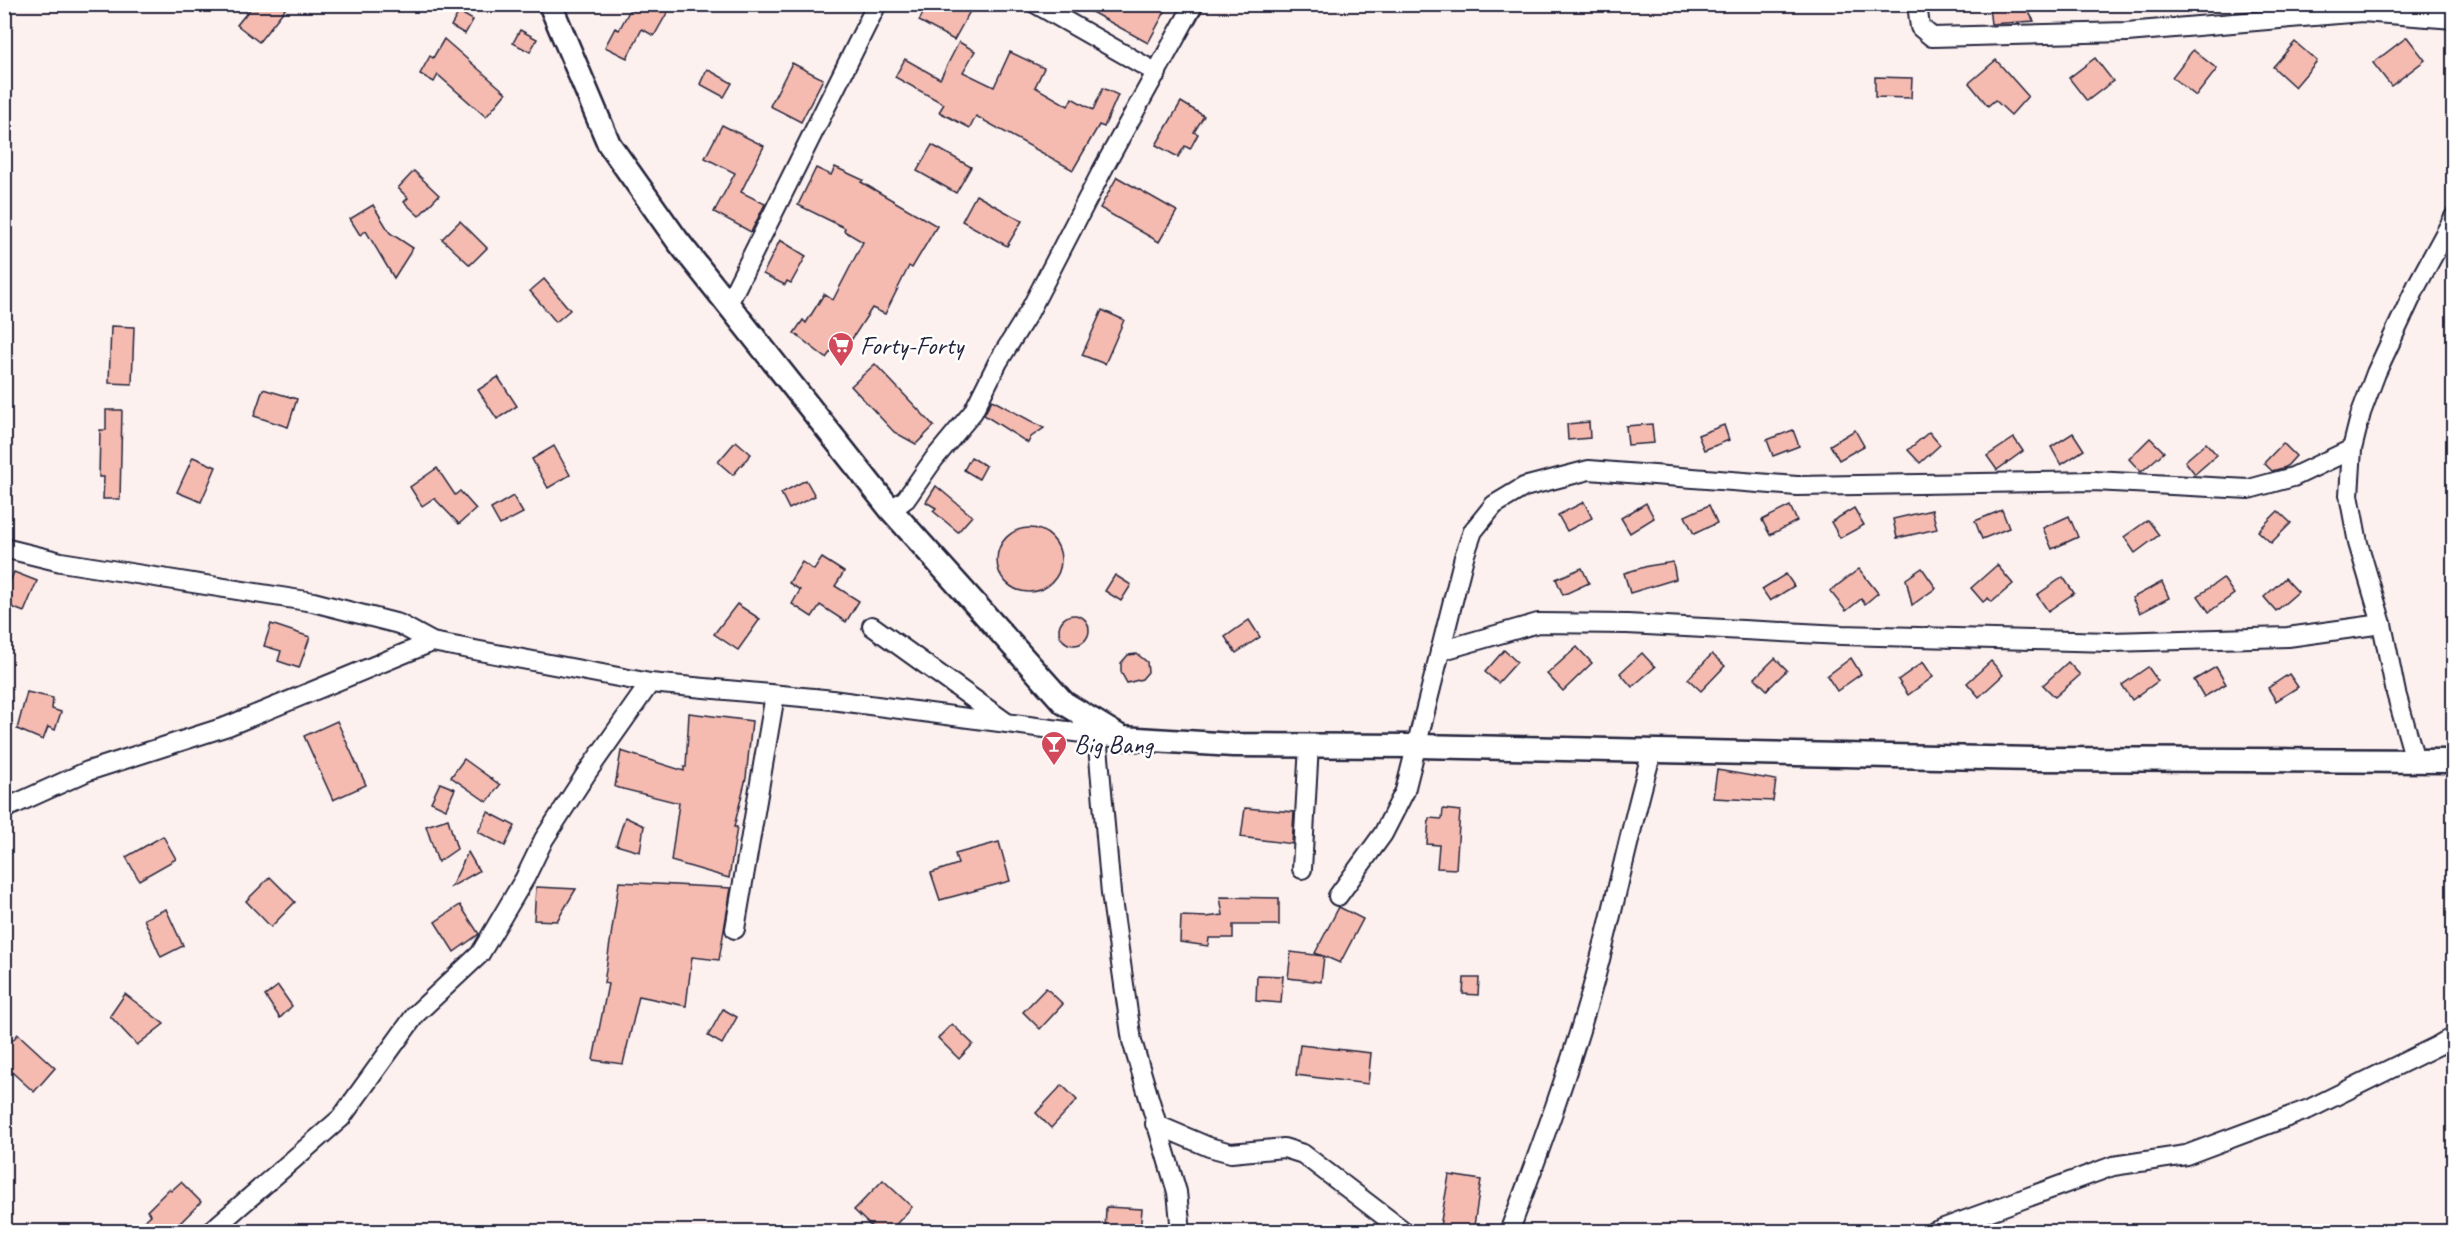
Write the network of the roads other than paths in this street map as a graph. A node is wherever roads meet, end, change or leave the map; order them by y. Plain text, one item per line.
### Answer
1 (877, 4) edge
2 (1036, 4) edge
3 (1194, 4) edge
4 (1917, 4) edge
5 (555, 8) edge
6 (2454, 19) edge
7 (1157, 73) junction
8 (2454, 217) edge
9 (728, 304) junction
10 (2352, 449) junction
11 (891, 510) junction
12 (4, 548) edge
13 (2382, 624) junction
14 (872, 626) dead end
15 (432, 642) junction
16 (1440, 651) junction
17 (650, 683) junction
18 (775, 695) junction
19 (1008, 724) junction
20 (1097, 735) junction
21 (1122, 738) junction
22 (1309, 746) junction
23 (1418, 746) junction
24 (1652, 752) junction
25 (2415, 760) junction
26 (2454, 761) edge
27 (4, 809) edge
28 (1302, 869) dead end
29 (1338, 896) dead end
30 (735, 929) dead end
31 (2454, 1036) edge
32 (1155, 1124) junction
33 (210, 1232) edge
34 (1178, 1232) edge
35 (1405, 1232) edge
36 (1509, 1232) edge
37 (1933, 1232) edge

1 - 9 street
2 - 7 street
3 - 7 street
4 - 6 street
5 - 9 street
7 - 11 street
8 - 10 street
9 - 11 street
10 - 13 street
10 - 16 street
11 - 21 street
12 - 15 street
13 - 16 street
13 - 25 street
14 - 19 street
15 - 17 street
15 - 27 street
16 - 23 street
17 - 18 street
17 - 33 street
18 - 19 street
18 - 30 street
19 - 20 street
20 - 21 street
20 - 32 street
21 - 22 street
22 - 23 street
22 - 28 street
23 - 24 street
23 - 29 street
24 - 25 street
24 - 36 street
25 - 26 street
31 - 37 street
32 - 34 street
32 - 35 street

